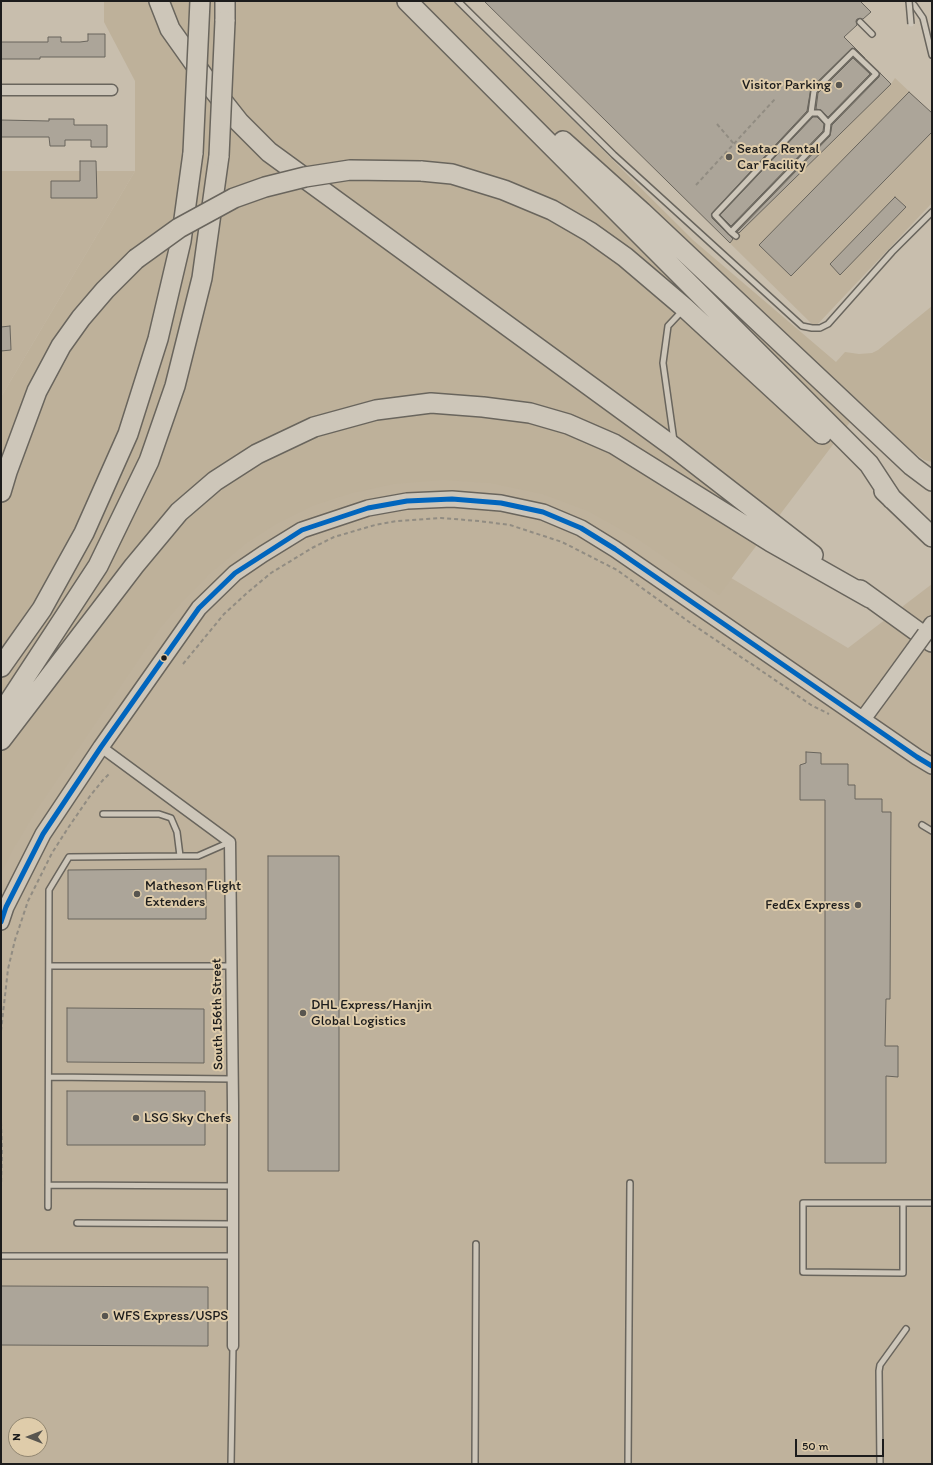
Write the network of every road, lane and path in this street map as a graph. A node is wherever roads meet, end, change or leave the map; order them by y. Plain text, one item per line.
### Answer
1 (159, 1) edge
2 (200, 1) edge
3 (225, 1) edge
4 (407, 1) edge
5 (458, 1) edge
6 (909, 1) edge
7 (860, 22) dead end
8 (911, 24) dead end
9 (432, 27) junction
10 (872, 34) dead end
11 (932, 55) edge
12 (1, 90) edge
13 (112, 90) dead end
14 (775, 99) dead end
15 (811, 114) junction
16 (828, 123) junction
17 (717, 124) dead end
18 (734, 144) junction
19 (696, 185) dead end
20 (932, 212) edge
21 (731, 232) junction
22 (736, 236) dead end
23 (685, 308) junction
24 (675, 448) junction
25 (912, 466) junction
26 (932, 470) edge
27 (932, 481) edge
28 (1, 492) edge
29 (892, 499) junction
30 (932, 537) edge
31 (870, 598) junction
32 (932, 624) edge
33 (932, 642) edge
34 (183, 664) dead end
35 (1, 667) edge
36 (1, 714) edge
37 (829, 714) dead end
38 (862, 718) junction
39 (1, 740) edge
40 (101, 747) junction
41 (932, 766) edge
42 (103, 814) dead end
43 (922, 825) dead end
44 (932, 831) edge
45 (230, 842) junction
46 (180, 856) junction
47 (1, 922) edge
48 (49, 966) junction
49 (232, 966) junction
50 (49, 1076) junction
51 (233, 1078) junction
52 (1, 1122) edge
53 (630, 1183) dead end
54 (48, 1185) junction
55 (233, 1186) junction
56 (1, 1187) edge
57 (902, 1203) junction
58 (932, 1203) edge
59 (48, 1207) dead end
60 (77, 1223) dead end
61 (233, 1224) junction
62 (476, 1244) dead end
63 (1, 1256) edge
64 (233, 1256) junction
65 (906, 1329) dead end
66 (233, 1346) joint
67 (231, 1464) edge
68 (475, 1464) edge
69 (628, 1464) edge
70 (880, 1464) edge

1 - 24 highway
2 - 35 highway, bridge
3 - 36 highway, bridge
4 - 9 highway
5 - 20 lane
6 - 8 lane, bridge
6 - 11 lane
7 - 10 lane
9 - 25 highway
9 - 29 highway
12 - 13 street
14 - 18 path
15 - 16 lane
15 - 16 lane
15 - 21 lane
16 - 21 lane
17 - 18 path
18 - 19 path
21 - 22 lane
23 - 24 lane
23 - 28 highway, bridge
23 - 29 highway
24 - 31 highway
25 - 26 highway
25 - 27 highway
29 - 30 highway
31 - 33 highway
31 - 39 highway
32 - 38 street, bridge
34 - 37 path
38 - 40 street
38 - 41 street
40 - 45 street
40 - 47 street
42 - 46 lane
43 - 44 lane
45 - 46 lane
45 - 49 street, South 156th Street
46 - 48 lane
48 - 49 lane
48 - 50 lane
49 - 51 street, South 156th Street
50 - 51 lane
50 - 54 lane
51 - 55 street, South 156th Street
52 - 56 path
53 - 69 lane
54 - 55 lane
54 - 59 lane
55 - 61 street, South 156th Street
57 - 57 lane
57 - 58 lane
60 - 61 lane
61 - 64 street, South 156th Street
62 - 68 lane
63 - 64 lane
64 - 66 street, South 156th Street
65 - 70 lane
66 - 67 lane

